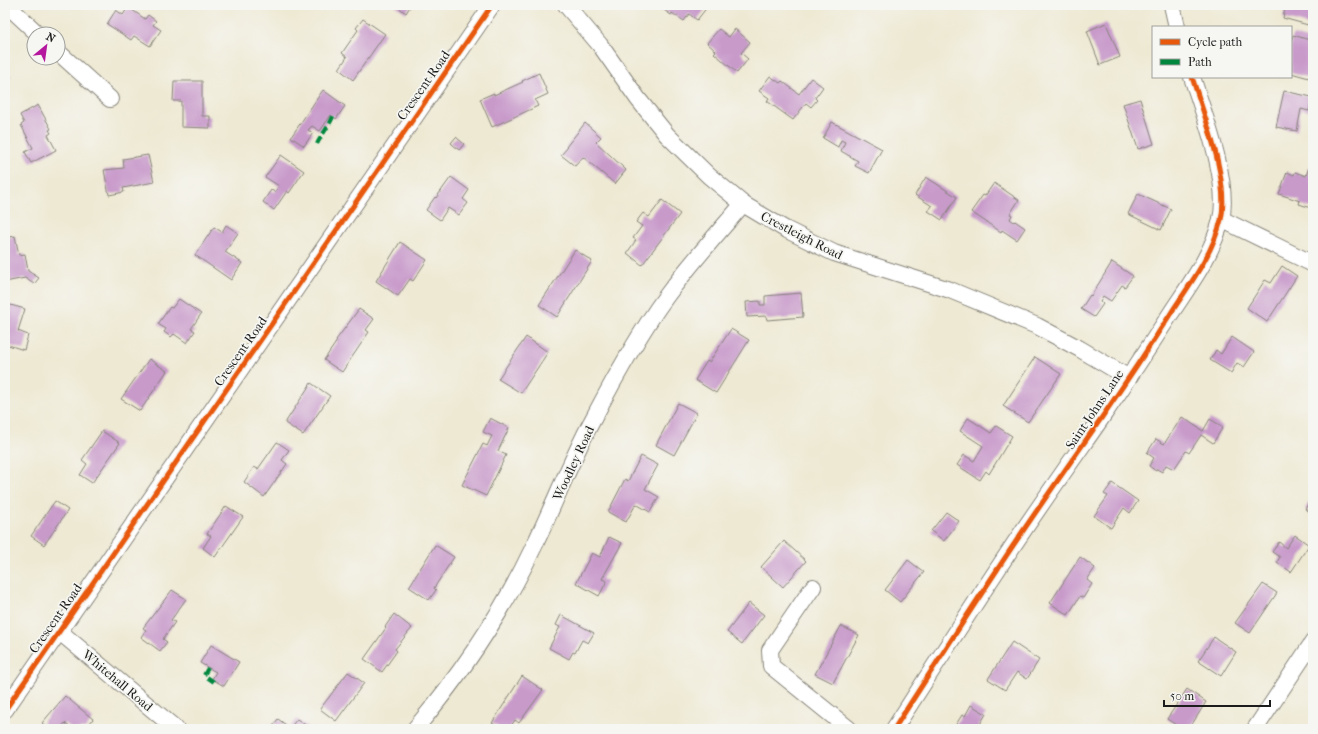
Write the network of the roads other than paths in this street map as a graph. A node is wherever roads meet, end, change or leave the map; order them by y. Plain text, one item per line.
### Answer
1 (7, 5) edge
2 (492, 5) edge
3 (566, 5) edge
4 (1172, 5) edge
5 (29, 26) edge
6 (1177, 26) edge
7 (66, 59) edge
8 (1192, 78) edge
9 (110, 99) dead end
10 (743, 204) junction
11 (1221, 219) junction
12 (1313, 264) edge
13 (1129, 378) junction
14 (813, 587) dead end
15 (60, 632) junction
16 (1313, 642) edge
17 (5, 710) edge
18 (176, 729) edge
19 (415, 729) edge
20 (849, 729) edge
21 (894, 729) edge
22 (1255, 729) edge

1 - 5 street
2 - 15 street, Crescent Road
3 - 10 street, Crestleigh Road
4 - 6 street
7 - 9 street
8 - 11 street, Saint Johns Lane
10 - 13 street, Crestleigh Road
10 - 19 street, Woodley Road
11 - 12 street
11 - 13 street, Saint Johns Lane
13 - 21 street, Saint Johns Lane
14 - 20 street
15 - 17 street, Crescent Road
15 - 18 street, Whitehall Road
16 - 22 street

